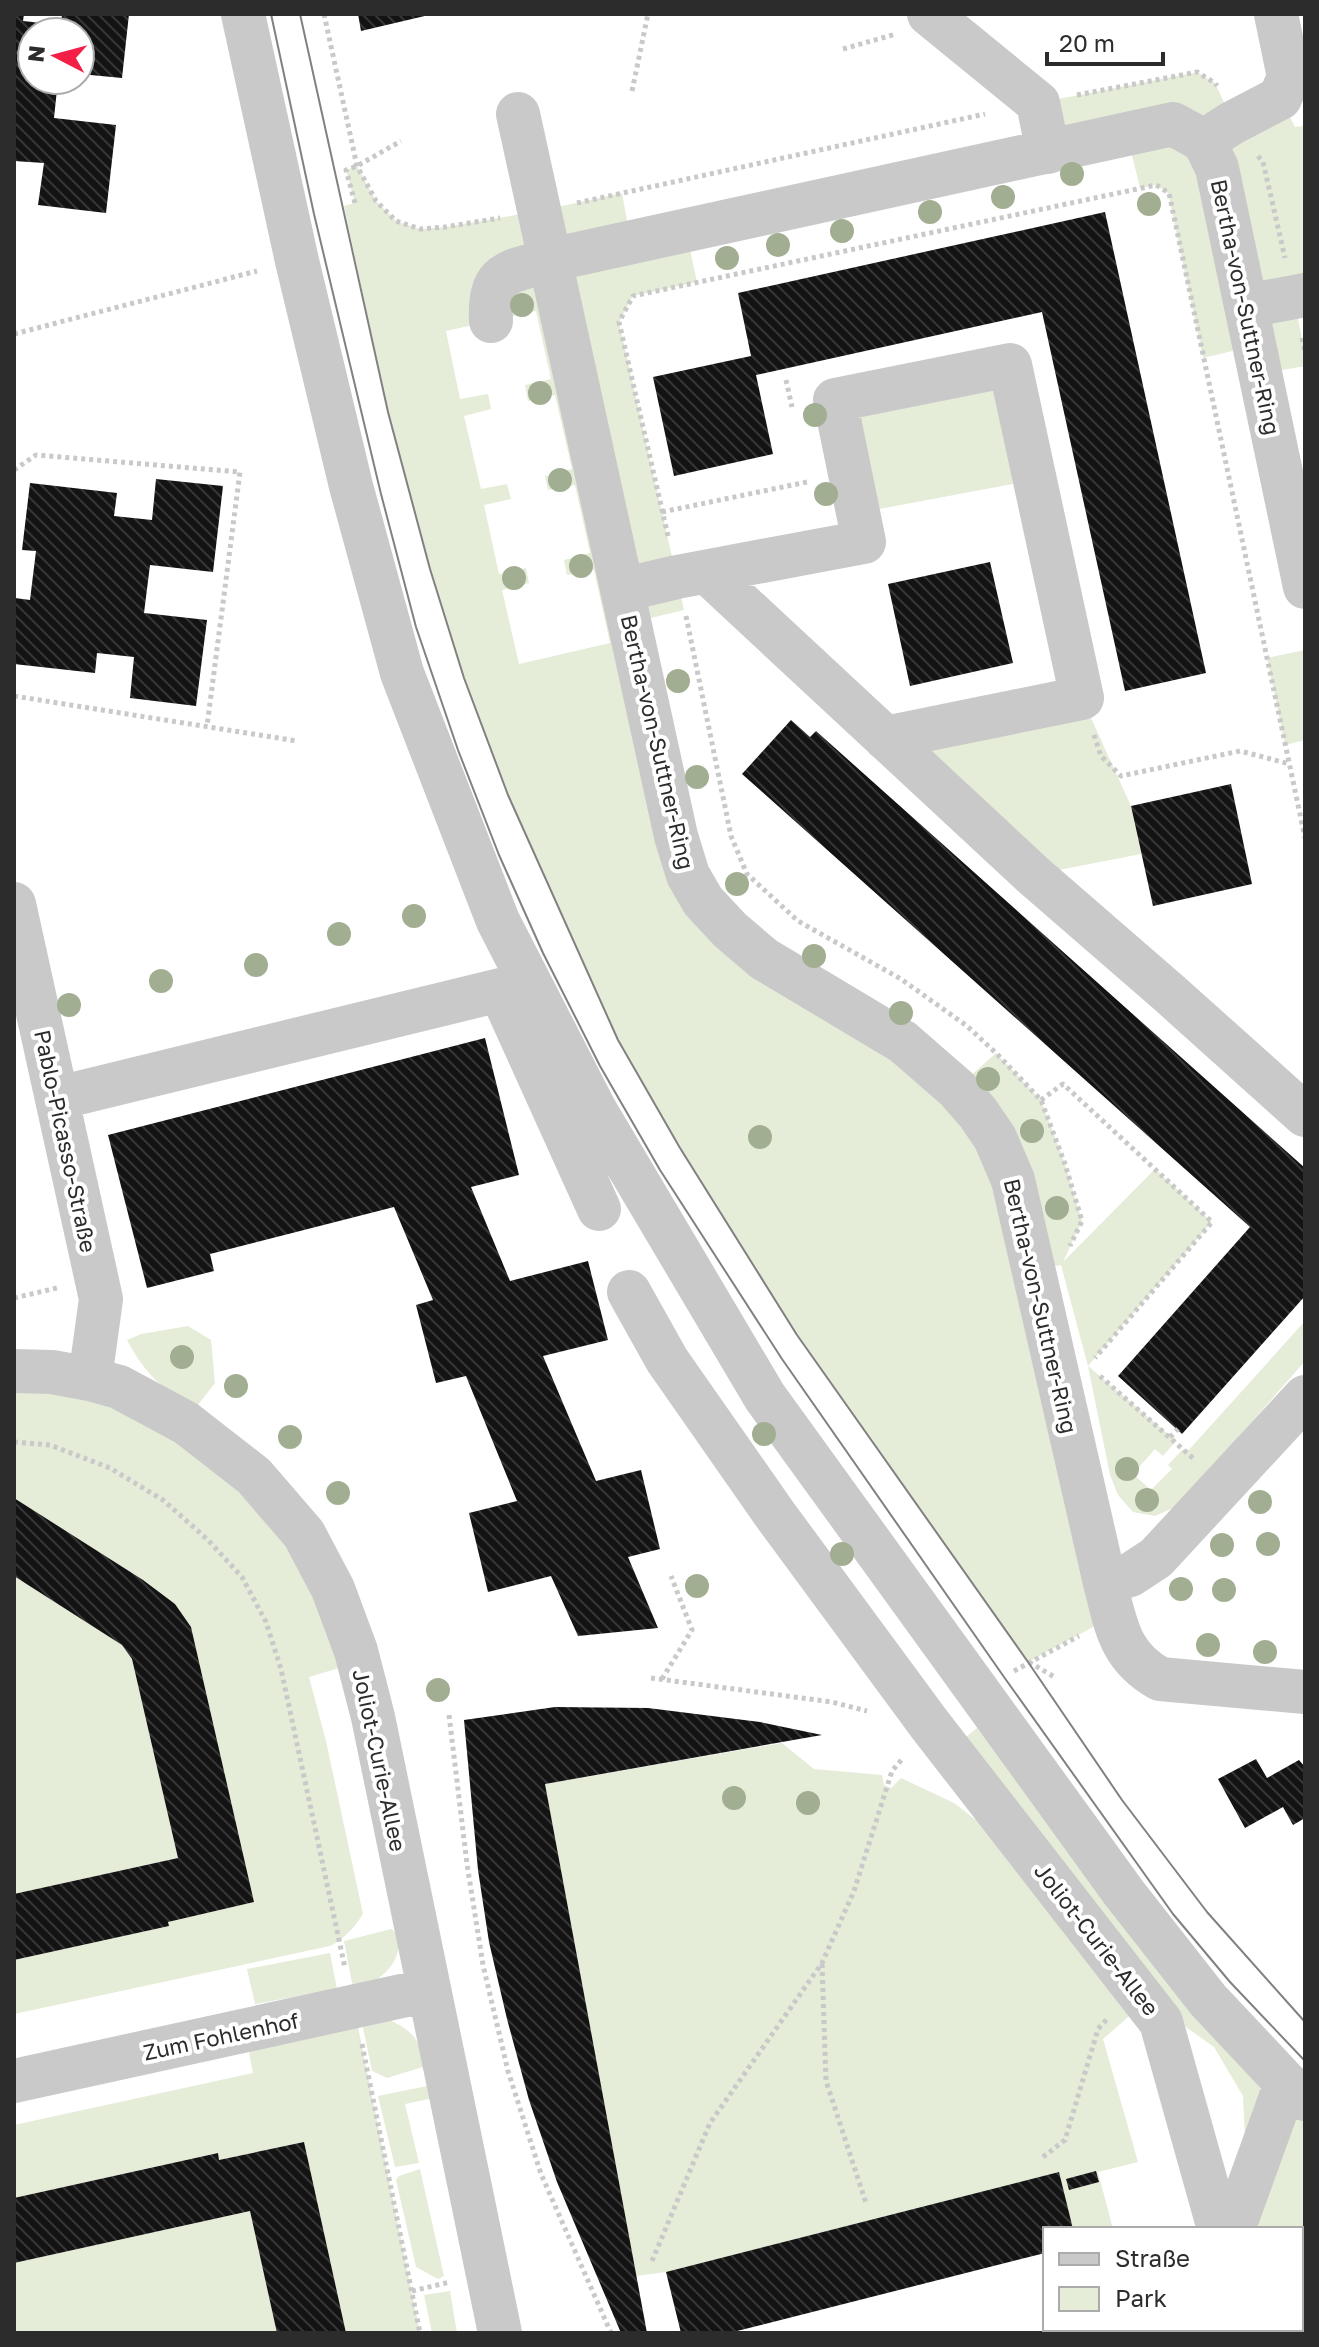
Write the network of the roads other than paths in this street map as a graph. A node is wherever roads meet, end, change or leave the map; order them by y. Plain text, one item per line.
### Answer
1 (243, 14) edge
2 (929, 14) edge
3 (1276, 14) edge
4 (518, 114) dead end
5 (1204, 141) junction
6 (1048, 152) junction
7 (550, 260) junction
8 (1305, 295) edge
9 (1246, 306) junction
10 (491, 321) dead end
11 (692, 575) junction
12 (1305, 587) edge
13 (622, 590) junction
14 (885, 738) junction
15 (14, 904) edge
16 (58, 1098) junction
17 (1305, 1115) edge
18 (599, 1209) dead end
19 (629, 1292) dead end
20 (14, 1371) edge
21 (90, 1379) junction
22 (1305, 1397) edge
23 (1105, 1583) junction
24 (1305, 1692) edge
25 (429, 1990) junction
26 (14, 2081) edge
27 (1296, 2091) edge
28 (1218, 2227) edge
29 (1228, 2227) edge
30 (500, 2333) edge

1 - 27 street
2 - 6 street
3 - 5 street
4 - 7 street, Bertha-von-Suttner-Ring
5 - 6 street
5 - 9 street, Bertha-von-Suttner-Ring
6 - 7 street
7 - 10 street
7 - 13 street, Bertha-von-Suttner-Ring
8 - 9 street
9 - 12 street, Bertha-von-Suttner-Ring
11 - 13 street
11 - 14 street
11 - 14 street
13 - 23 street, Bertha-von-Suttner-Ring
14 - 17 street
15 - 16 street, Pablo-Picasso-Straße
16 - 18 street
16 - 21 street, Pablo-Picasso-Straße
19 - 28 street, Joliot-Curie-Allee
20 - 21 street, Joliot-Curie-Allee
21 - 25 street, Joliot-Curie-Allee
22 - 23 street
23 - 24 street, Bertha-von-Suttner-Ring
25 - 26 street, Zum Fohlenhof
25 - 30 street, Joliot-Curie-Allee
27 - 29 street

